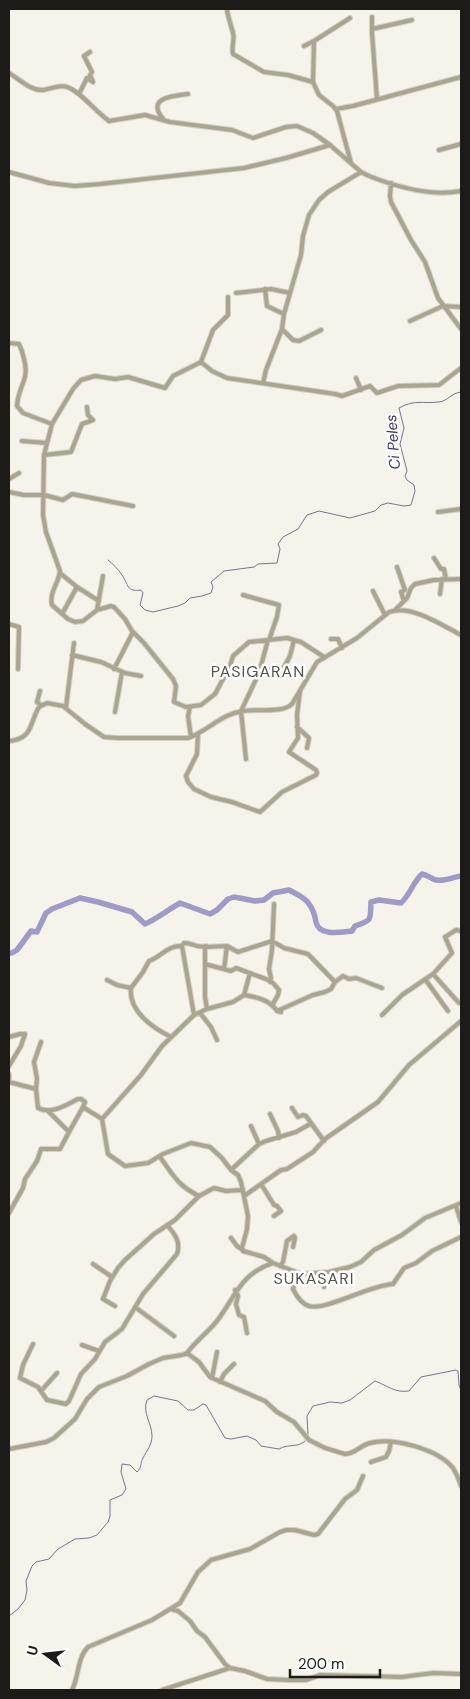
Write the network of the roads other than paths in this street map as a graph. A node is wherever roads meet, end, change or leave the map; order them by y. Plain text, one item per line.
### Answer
1 (227, 9) edge
2 (372, 17) dead end
3 (350, 18) dead end
4 (412, 20) dead end
5 (372, 29) junction
6 (314, 42) junction
7 (304, 46) dead end
8 (90, 52) dead end
9 (9, 73) edge
10 (461, 77) edge
11 (313, 82) junction
12 (79, 94) junction
13 (188, 94) dead end
14 (377, 99) junction
15 (336, 108) junction
16 (164, 120) junction
17 (461, 144) edge
18 (330, 145) junction
19 (439, 150) dead end
20 (351, 163) junction
21 (9, 172) edge
22 (361, 172) junction
23 (391, 183) junction
24 (461, 190) edge
25 (265, 289) junction
26 (236, 293) dead end
27 (290, 293) junction
28 (228, 297) dead end
29 (443, 306) junction
30 (461, 307) edge
31 (284, 314) junction
32 (410, 321) dead end
33 (282, 329) junction
34 (461, 329) edge
35 (321, 330) dead end
36 (9, 343) edge
37 (201, 362) junction
38 (459, 369) edge
39 (461, 374) edge
40 (356, 378) dead end
41 (263, 383) junction
42 (360, 390) junction
43 (87, 407) dead end
44 (52, 424) junction
45 (22, 441) dead end
46 (47, 443) junction
47 (44, 455) junction
48 (19, 473) dead end
49 (9, 479) edge
50 (9, 492) edge
51 (44, 495) junction
52 (133, 506) dead end
53 (461, 509) edge
54 (438, 512) dead end
55 (434, 558) dead end
56 (397, 567) dead end
57 (60, 573) junction
58 (103, 576) dead end
59 (444, 579) junction
60 (461, 579) edge
61 (77, 587) junction
62 (373, 591) dead end
63 (440, 594) dead end
64 (243, 595) dead end
65 (99, 601) junction
66 (404, 602) junction
67 (97, 610) junction
68 (396, 610) junction
69 (62, 614) junction
70 (385, 615) junction
71 (9, 624) edge
72 (132, 632) junction
73 (461, 635) edge
74 (331, 639) dead end
75 (269, 640) junction
76 (294, 640) junction
77 (74, 643) dead end
78 (342, 648) junction
79 (72, 655) junction
80 (324, 657) junction
81 (260, 668) junction
82 (18, 669) dead end
83 (114, 669) junction
84 (274, 670) dead end
85 (282, 671) dead end
86 (122, 672) junction
87 (141, 676) dead end
88 (300, 690) junction
89 (40, 691) dead end
90 (41, 705) junction
91 (66, 707) junction
92 (190, 707) junction
93 (241, 711) junction
94 (115, 712) dead end
95 (297, 727) junction
96 (198, 734) junction
97 (190, 737) junction
98 (9, 741) edge
99 (307, 748) dead end
100 (246, 760) dead end
101 (274, 904) dead end
102 (461, 931) edge
103 (272, 941) junction
104 (182, 946) junction
105 (206, 946) junction
106 (227, 946) junction
107 (205, 964) junction
108 (224, 969) junction
109 (250, 973) junction
110 (433, 974) junction
111 (425, 979) junction
112 (107, 980) dead end
113 (270, 982) junction
114 (335, 982) junction
115 (131, 988) junction
116 (382, 988) dead end
117 (244, 995) junction
118 (461, 1002) edge
119 (273, 1004) junction
120 (207, 1009) junction
121 (448, 1011) dead end
122 (200, 1013) junction
123 (194, 1015) junction
124 (382, 1015) dead end
125 (461, 1020) edge
126 (9, 1037) edge
127 (171, 1037) junction
128 (217, 1040) dead end
129 (41, 1042) dead end
130 (9, 1066) edge
131 (9, 1074) edge
132 (9, 1082) edge
133 (36, 1089) junction
134 (83, 1107) junction
135 (292, 1108) dead end
136 (48, 1111) junction
137 (270, 1114) dead end
138 (102, 1120) junction
139 (310, 1124) junction
140 (250, 1126) dead end
141 (69, 1132) junction
142 (279, 1138) junction
143 (324, 1141) junction
144 (259, 1144) junction
145 (160, 1157) junction
146 (231, 1170) junction
147 (261, 1184) junction
148 (242, 1190) junction
149 (199, 1196) junction
150 (244, 1196) junction
151 (11, 1203) edge
152 (461, 1203) edge
153 (456, 1206) junction
154 (9, 1213) edge
155 (274, 1216) dead end
156 (461, 1222) edge
157 (167, 1225) junction
158 (290, 1231) dead end
159 (294, 1236) junction
160 (461, 1237) edge
161 (231, 1238) dead end
162 (293, 1247) dead end
163 (243, 1250) junction
164 (273, 1263) junction
165 (93, 1264) dead end
166 (280, 1266) junction
167 (323, 1273) junction
168 (298, 1274) junction
169 (112, 1277) junction
170 (324, 1287) dead end
171 (235, 1290) junction
172 (115, 1306) dead end
173 (135, 1307) junction
174 (247, 1333) dead end
175 (174, 1336) dead end
176 (33, 1344) dead end
177 (82, 1345) dead end
178 (99, 1351) junction
179 (218, 1352) dead end
180 (187, 1353) junction
181 (234, 1364) dead end
182 (57, 1373) dead end
183 (212, 1378) junction
184 (220, 1382) junction
185 (41, 1391) junction
186 (391, 1442) junction
187 (9, 1450) edge
188 (371, 1462) dead end
189 (363, 1476) dead end
190 (461, 1486) edge
191 (171, 1609) junction
192 (230, 1668) junction
193 (461, 1674) edge
194 (72, 1690) edge
195 (162, 1690) edge

1 - 11 street
2 - 5 street
3 - 6 street
4 - 5 street
5 - 14 street
6 - 7 street
6 - 11 street
8 - 12 street
9 - 12 street
10 - 14 street
11 - 15 street
12 - 16 street
13 - 16 street
14 - 15 street
15 - 20 street
16 - 18 street
17 - 19 street
18 - 20 street
18 - 21 street
20 - 22 street
22 - 23 street
22 - 27 street
23 - 24 street
23 - 29 street
25 - 26 street
25 - 27 street
25 - 31 street
27 - 31 street
28 - 37 street
29 - 30 street
29 - 32 street
29 - 34 street
31 - 33 street
33 - 35 street
33 - 41 street
36 - 44 street
37 - 41 street
37 - 44 street
38 - 39 street
38 - 42 street
40 - 42 street
41 - 42 street
43 - 47 street
44 - 46 street
45 - 46 street
46 - 47 street
47 - 51 street
48 - 49 street
50 - 51 street
51 - 52 street
51 - 57 street
53 - 54 street
55 - 59 street
56 - 66 street
57 - 61 street
57 - 69 street
58 - 65 street
59 - 60 street
59 - 63 street
59 - 66 street
61 - 65 street
61 - 69 street
62 - 70 street
64 - 75 street
65 - 67 street
66 - 68 street
67 - 69 street
67 - 72 street
68 - 70 street
68 - 73 street
70 - 78 street
71 - 82 street
72 - 83 street
72 - 92 street
74 - 78 street
75 - 76 street
75 - 81 street
75 - 92 street
76 - 80 street
76 - 85 street
77 - 79 street
78 - 80 street
79 - 83 street
79 - 91 street
80 - 88 street
81 - 84 street
81 - 93 street
83 - 86 street
86 - 87 street
86 - 94 street
88 - 93 street
88 - 95 street
89 - 90 street
90 - 91 street
90 - 98 street
91 - 97 street
92 - 97 street
93 - 96 street
93 - 100 street
95 - 96 street
95 - 99 street
96 - 97 street
101 - 103 street
102 - 110 street
103 - 106 street
103 - 113 street
103 - 114 street
104 - 105 street
104 - 115 street
104 - 123 street
105 - 106 street
105 - 107 street
106 - 108 street
107 - 108 street
107 - 120 street
108 - 109 street
109 - 113 street
109 - 117 street
110 - 111 street
110 - 118 street
111 - 121 street
111 - 124 street
112 - 115 street
113 - 119 street
114 - 116 street
114 - 119 street
115 - 127 street
117 - 119 street
117 - 120 street
120 - 122 street
122 - 123 street
122 - 128 street
123 - 127 street
125 - 143 street
126 - 130 street
127 - 138 street
129 - 133 street
131 - 132 street
132 - 133 street
133 - 136 street
134 - 136 street
134 - 138 street
134 - 141 street
135 - 139 street
136 - 141 street
137 - 142 street
138 - 145 street
139 - 142 street
139 - 143 street
140 - 144 street
141 - 151 street
142 - 144 street
143 - 147 street
144 - 146 street
145 - 146 street
145 - 149 street
146 - 148 street
147 - 150 street
147 - 155 street
148 - 149 street
148 - 150 street
149 - 157 street
150 - 163 street
151 - 154 street
152 - 153 street
153 - 156 street
153 - 167 street
157 - 169 street
157 - 173 street
158 - 159 street
159 - 162 street
159 - 166 street
160 - 168 street
161 - 163 street
163 - 164 street
164 - 166 street
164 - 171 street
165 - 169 street
166 - 168 street
167 - 168 street
167 - 170 street
169 - 172 street
171 - 174 street
171 - 180 street
173 - 175 street
173 - 178 street
176 - 185 street
177 - 178 street
178 - 185 street
179 - 183 street
180 - 183 street
180 - 187 street
181 - 184 street
182 - 185 street
183 - 184 street
184 - 186 street
186 - 188 street
186 - 190 street
189 - 191 street
191 - 192 street
191 - 194 street
192 - 193 street
192 - 195 street

